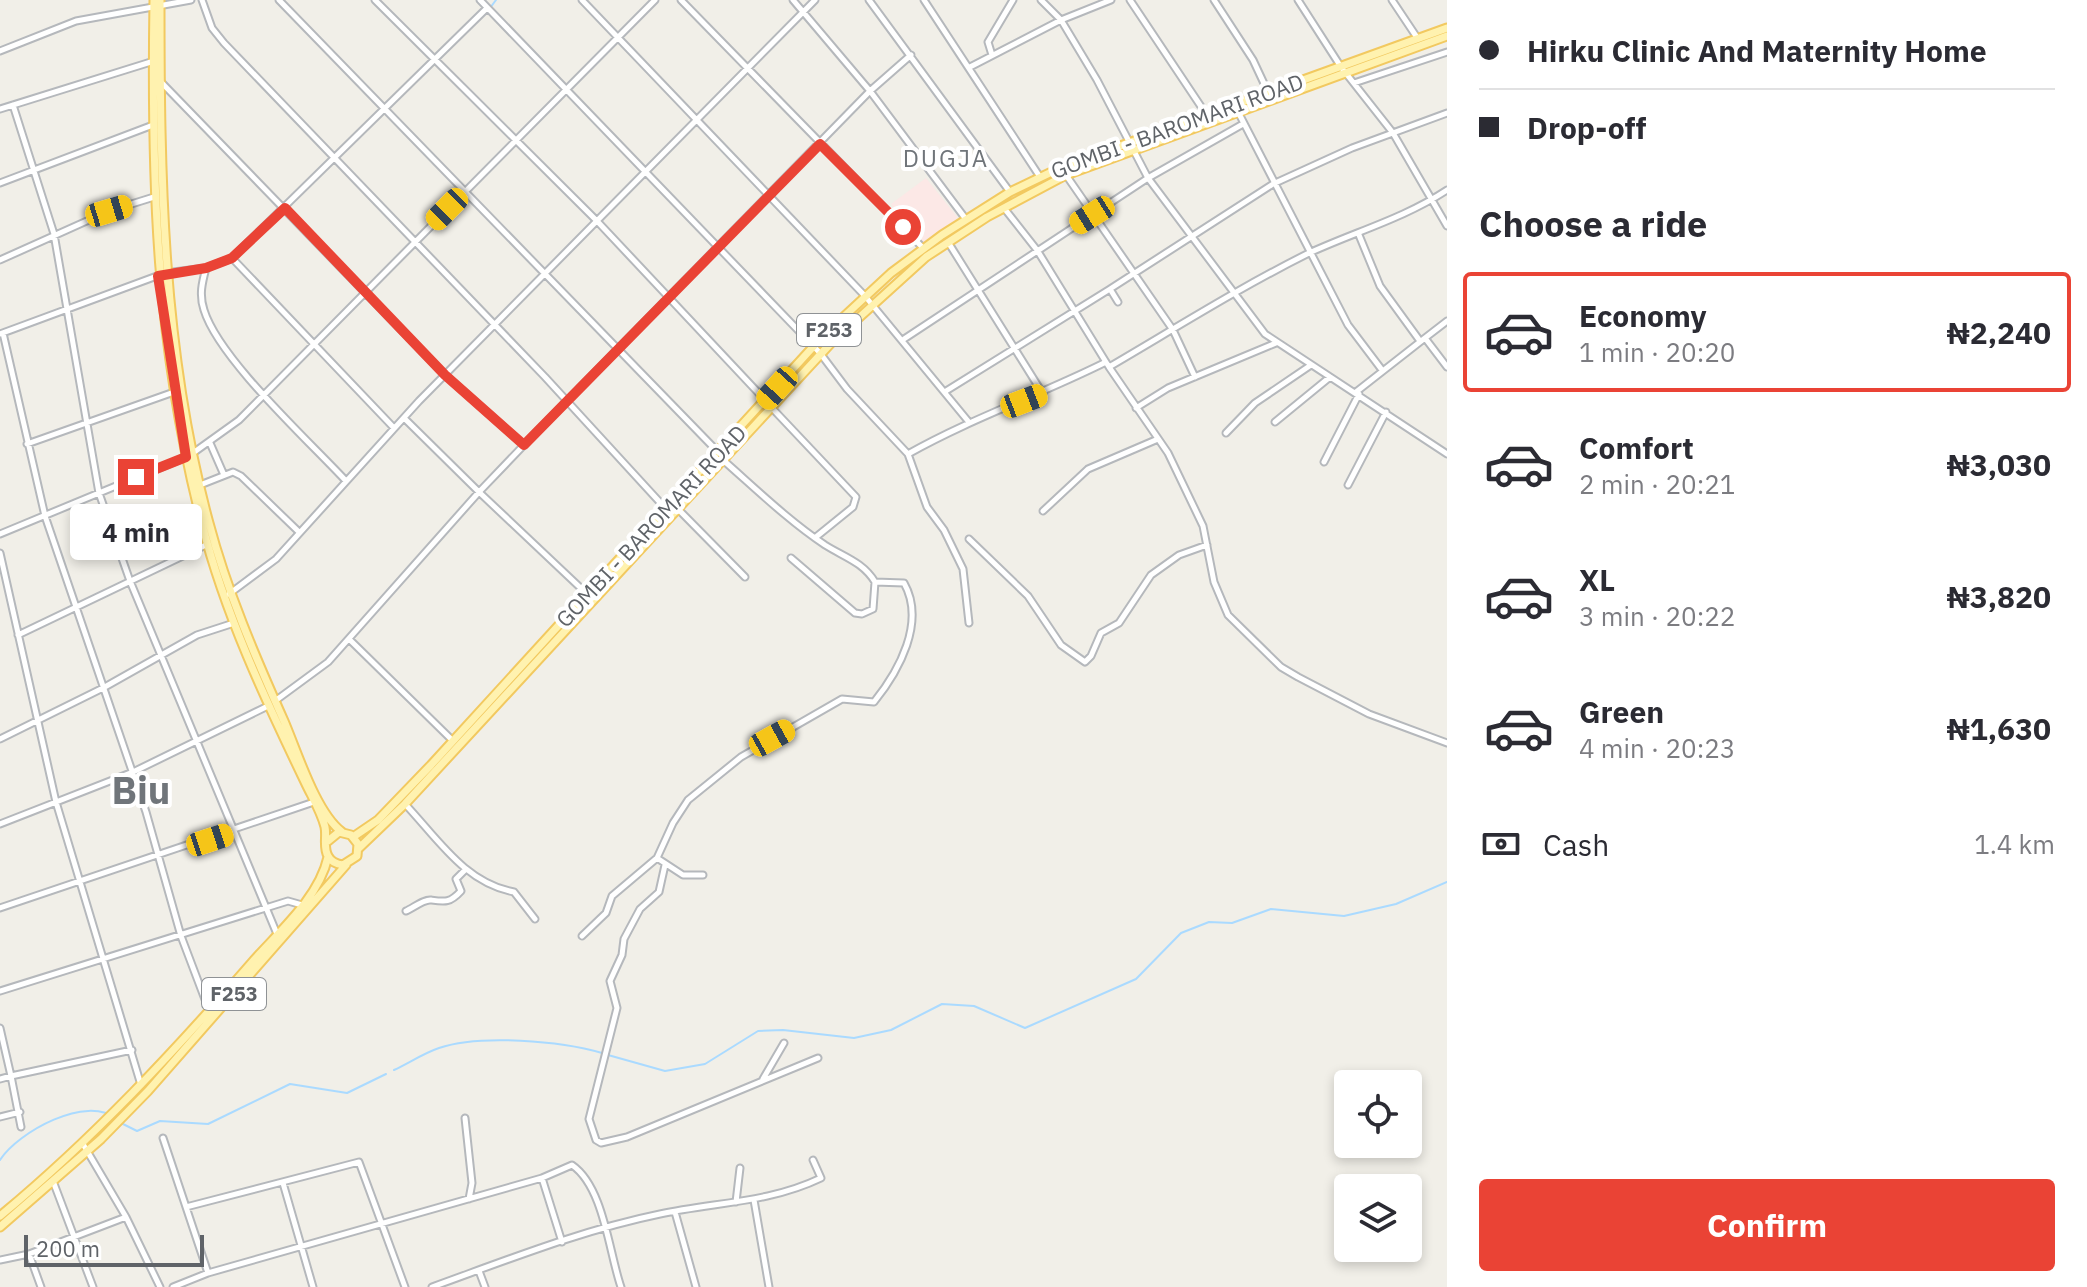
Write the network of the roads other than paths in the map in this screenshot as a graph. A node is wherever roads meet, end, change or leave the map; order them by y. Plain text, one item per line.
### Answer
1 (191, 0) edge
2 (202, 0) edge
3 (279, 0) edge
4 (375, 0) edge
5 (480, 0) edge
6 (582, 0) edge
7 (655, 0) edge
8 (681, 0) edge
9 (793, 0) edge
10 (815, 0) edge
11 (869, 0) edge
12 (924, 0) edge
13 (1013, 0) edge
14 (1041, 0) edge
15 (1111, 0) edge
16 (1130, 0) edge
17 (1214, 0) edge
18 (1298, 0) edge
19 (1392, 0) edge
20 (157, 3) edge
21 (487, 8) junction
22 (803, 11) junction
23 (1061, 20) junction
24 (1447, 28) edge
25 (619, 36) junction
26 (1447, 36) edge
27 (1419, 42) junction
28 (0, 51) edge
29 (1447, 52) edge
30 (911, 55) junction
31 (992, 55) junction
32 (434, 59) junction
33 (154, 61) junction
34 (970, 67) junction
35 (746, 69) junction
36 (1344, 70) junction
37 (160, 81) junction
38 (1354, 83) junction
39 (565, 90) junction
40 (870, 91) junction
41 (1268, 92) junction
42 (13, 105) junction
43 (1236, 108) junction
44 (0, 109) edge
45 (382, 109) junction
46 (1447, 113) edge
47 (1206, 114) junction
48 (697, 119) junction
49 (1243, 124) junction
50 (153, 125) junction
51 (1393, 133) junction
52 (515, 141) junction
53 (1130, 141) junction
54 (820, 144) junction
55 (1131, 150) junction
56 (333, 156) junction
57 (36, 169) junction
58 (646, 171) junction
59 (1066, 175) junction
60 (1040, 177) junction
61 (1148, 178) junction
62 (0, 183) edge
63 (1273, 184) junction
64 (1447, 190) edge
65 (464, 192) junction
66 (1010, 192) junction
67 (770, 194) junction
68 (154, 197) junction
69 (1432, 200) junction
70 (1003, 207) junction
71 (285, 208) junction
72 (1092, 215) junction
73 (965, 218) junction
74 (597, 221) junction
75 (1447, 226) edge
76 (54, 234) junction
77 (1192, 234) junction
78 (1359, 235) junction
79 (948, 241) junction
80 (414, 243) junction
81 (718, 247) junction
82 (923, 248) junction
83 (1037, 250) junction
84 (1311, 253) junction
85 (232, 258) junction
86 (0, 260) edge
87 (206, 268) junction
88 (546, 272) junction
89 (1133, 273) junction
90 (162, 275) junction
91 (977, 289) junction
92 (1110, 289) junction
93 (366, 292) junction
94 (1236, 294) junction
95 (669, 296) junction
96 (868, 300) junction
97 (1118, 302) dead end
98 (66, 309) junction
99 (1076, 311) junction
100 (1447, 321) edge
101 (493, 325) junction
102 (1173, 330) junction
103 (1, 334) edge
104 (904, 339) junction
105 (1422, 340) junction
106 (1276, 343) junction
107 (314, 345) junction
108 (813, 346) junction
109 (1015, 347) junction
110 (618, 351) junction
111 (820, 353) junction
112 (1107, 364) junction
113 (1311, 365) junction
114 (1447, 367) edge
115 (1382, 370) junction
116 (445, 375) junction
117 (1195, 377) junction
118 (1330, 377) junction
119 (946, 391) junction
120 (174, 392) junction
121 (1358, 393) junction
122 (264, 394) junction
123 (1043, 394) junction
124 (568, 402) junction
125 (768, 404) junction
126 (1136, 408) junction
127 (1386, 412) junction
128 (404, 418) junction
129 (968, 421) junction
130 (1275, 422) dead end
131 (86, 423) junction
132 (395, 428) junction
133 (1226, 433) dead end
134 (1158, 439) junction
135 (210, 443) junction
136 (27, 444) junction
137 (524, 445) junction
138 (908, 454) junction
139 (1447, 454) edge
140 (190, 455) junction
141 (721, 456) junction
142 (1324, 462) dead end
143 (224, 475) junction
144 (346, 481) junction
145 (200, 485) junction
146 (1348, 485) dead end
147 (479, 492) junction
148 (99, 493) junction
149 (667, 509) junction
150 (678, 509) junction
151 (1043, 511) dead end
152 (45, 516) junction
153 (299, 532) junction
154 (0, 534) edge
155 (816, 537) junction
156 (969, 539) dead end
157 (208, 544) junction
158 (1207, 545) junction
159 (0, 553) edge
160 (791, 558) dead end
161 (745, 577) dead end
162 (130, 581) junction
163 (875, 582) junction
164 (228, 595) junction
165 (588, 595) junction
166 (76, 606) junction
167 (576, 614) junction
168 (235, 623) junction
169 (969, 623) dead end
170 (18, 635) junction
171 (349, 639) junction
172 (161, 654) junction
173 (103, 688) junction
174 (272, 704) junction
175 (39, 718) junction
176 (1, 736) edge
177 (199, 739) junction
178 (453, 741) junction
179 (1447, 743) edge
180 (133, 772) junction
181 (56, 802) junction
182 (314, 802) junction
183 (405, 804) junction
184 (0, 824) edge
185 (235, 831) junction
186 (342, 832) junction
187 (353, 837) junction
188 (328, 841) junction
189 (358, 849) junction
190 (159, 856) junction
191 (328, 857) junction
192 (657, 858) junction
193 (346, 864) junction
194 (665, 865) junction
195 (466, 869) junction
196 (703, 875) dead end
197 (80, 882) junction
198 (302, 905) junction
199 (0, 908) edge
200 (267, 909) junction
201 (406, 911) dead end
202 (535, 919) dead end
203 (277, 934) junction
204 (181, 936) junction
205 (582, 936) dead end
206 (104, 960) junction
207 (0, 991) edge
208 (209, 1011) junction
209 (0, 1028) edge
210 (784, 1043) dead end
211 (132, 1050) junction
212 (818, 1058) dead end
213 (11, 1076) junction
214 (0, 1079) edge
215 (763, 1080) junction
216 (142, 1086) junction
217 (20, 1112) junction
218 (0, 1117) edge
219 (117, 1118) junction
220 (465, 1118) dead end
221 (21, 1127) dead end
222 (163, 1138) dead end
223 (86, 1147) junction
224 (813, 1160) dead end
225 (740, 1168) dead end
226 (542, 1178) junction
227 (53, 1181) junction
228 (283, 1183) junction
229 (469, 1199) junction
230 (754, 1200) junction
231 (736, 1202) junction
232 (186, 1207) junction
233 (675, 1212) junction
234 (0, 1216) edge
235 (126, 1217) junction
236 (382, 1224) junction
237 (0, 1227) edge
238 (605, 1228) junction
239 (76, 1237) junction
240 (562, 1242) junction
241 (301, 1246) junction
242 (29, 1254) junction
243 (0, 1260) edge
244 (479, 1271) junction
245 (208, 1273) junction
246 (41, 1287) edge
247 (93, 1287) edge
248 (160, 1287) edge
249 (173, 1287) edge
250 (313, 1287) edge
251 (405, 1287) edge
252 (432, 1287) edge
253 (485, 1287) edge
254 (621, 1287) edge
255 (696, 1287) edge
256 (769, 1287) edge

1 - 20 street
2 - 56 street
3 - 45 street
4 - 32 street
5 - 21 street
6 - 25 street
7 - 25 street
8 - 35 street
9 - 22 street
10 - 22 street
11 - 30 street
12 - 34 street
13 - 31 street
14 - 23 street
15 - 23 street
16 - 47 street
17 - 41 street
18 - 36 street
19 - 27 street
20 - 28 street
20 - 33 main road
20 - 37 main road
21 - 32 street
21 - 39 street
22 - 35 street
22 - 40 street
23 - 31 street
23 - 53 street
24 - 27 main road, GOMBI - BAROMARI ROAD / F253
25 - 39 street
25 - 48 street
26 - 27 main road, GOMBI - BAROMARI ROAD / F253
27 - 36 main road, GOMBI - BAROMARI ROAD / F253
29 - 38 street
30 - 40 street
30 - 66 street
31 - 34 street
32 - 45 street
32 - 52 street
33 - 42 street
33 - 50 main road
34 - 60 street
35 - 48 street
35 - 54 street
36 - 38 street
36 - 41 main road, GOMBI - BAROMARI ROAD / F253
36 - 43 main road, GOMBI - BAROMARI ROAD / F253
37 - 71 street
37 - 90 main road
38 - 51 street
39 - 52 street
39 - 58 street
40 - 54 street
40 - 73 street
41 - 43 main road, GOMBI - BAROMARI ROAD / F253
42 - 44 street
42 - 57 street
43 - 47 main road, GOMBI - BAROMARI ROAD / F253
43 - 49 street
43 - 55 main road, GOMBI - BAROMARI ROAD / F253
45 - 56 street
45 - 65 street
46 - 51 street
47 - 53 main road, GOMBI - BAROMARI ROAD / F253
48 - 58 street
48 - 67 street
49 - 61 street
49 - 63 street
50 - 57 street
50 - 68 main road
51 - 63 street
51 - 69 street
52 - 65 street
52 - 74 street
53 - 55 street
53 - 60 main road, GOMBI - BAROMARI ROAD / F253
54 - 67 street
54 - 82 street
55 - 59 main road, GOMBI - BAROMARI ROAD / F253
55 - 61 street
56 - 71 street
56 - 80 street
57 - 62 street
57 - 76 street
58 - 74 street
58 - 81 street
59 - 70 main road, GOMBI - BAROMARI ROAD / F253
59 - 72 street
60 - 66 main road, GOMBI - BAROMARI ROAD / F253
61 - 72 street
61 - 77 street
63 - 77 street
63 - 84 street
64 - 69 street
65 - 80 street
65 - 88 street
66 - 73 main road, GOMBI - BAROMARI ROAD / F253
67 - 81 street
67 - 96 street
68 - 76 street
68 - 90 main road
69 - 75 street
69 - 78 street
70 - 79 main road, GOMBI - BAROMARI ROAD / F253
70 - 83 street
71 - 85 street
71 - 93 street
72 - 83 street
72 - 89 street
73 - 82 main road, GOMBI - BAROMARI ROAD / F253
74 - 88 street
74 - 95 street
76 - 86 street
76 - 98 street
77 - 89 street
77 - 94 street
78 - 84 street
78 - 105 street
79 - 91 street
79 - 96 main road, GOMBI - BAROMARI ROAD / F253
80 - 93 street
80 - 101 street
81 - 95 street
81 - 108 street
82 - 96 main road, GOMBI - BAROMARI ROAD / F253
83 - 91 street
83 - 99 street
84 - 94 street
84 - 115 street
85 - 87 street
85 - 107 street
87 - 90 street
87 - 122 street
88 - 101 street
88 - 110 street
89 - 92 street
89 - 102 street
90 - 98 street
90 - 120 main road
90 - 140 main road
91 - 104 street
91 - 109 street
92 - 97 street
92 - 99 street
93 - 107 street
93 - 116 street
94 - 102 street
94 - 106 street
95 - 110 street
95 - 125 street
96 - 104 street
96 - 108 main road, GOMBI - BAROMARI ROAD / F253
96 - 111 main road, GOMBI - BAROMARI ROAD / F253
98 - 103 street
98 - 131 street
99 - 109 street
99 - 112 street
100 - 105 street
101 - 116 street
101 - 124 street
102 - 112 street
102 - 117 street
103 - 136 street
104 - 119 street
105 - 114 street
105 - 115 street
106 - 113 street
106 - 117 street
107 - 122 street
107 - 132 street
108 - 111 street
108 - 125 main road, GOMBI - BAROMARI ROAD / F253
109 - 119 street
109 - 123 street
110 - 124 street
110 - 141 street
111 - 125 main road, GOMBI - BAROMARI ROAD / F253
111 - 138 street
112 - 123 street
112 - 126 street
113 - 118 street
113 - 133 street
115 - 121 street
116 - 128 street
116 - 137 street
117 - 126 street
118 - 121 street
118 - 130 street
119 - 129 street
120 - 131 street
120 - 140 main road
121 - 127 street
121 - 142 street
122 - 135 street
122 - 144 street
123 - 129 street
124 - 137 street
124 - 149 street
125 - 141 main road, GOMBI - BAROMARI ROAD / F253
125 - 155 street
126 - 134 street
127 - 139 street
127 - 146 street
128 - 132 street
128 - 147 street
129 - 138 street
131 - 136 street
131 - 148 street
132 - 144 street
134 - 151 street
134 - 158 street
135 - 140 street
135 - 143 street
136 - 152 street
137 - 147 street
138 - 169 street
140 - 145 main road
140 - 148 street
140 - 157 main road
141 - 149 main road, GOMBI - BAROMARI ROAD / F253
141 - 150 main road, GOMBI - BAROMARI ROAD / F253
141 - 155 street
143 - 145 street
143 - 153 street
144 - 153 street
145 - 164 main road
147 - 165 street
147 - 171 street
148 - 152 street
148 - 162 street
149 - 165 main road, GOMBI - BAROMARI ROAD / F253
150 - 161 street
150 - 167 main road, GOMBI - BAROMARI ROAD / F253
152 - 154 street
152 - 166 street
153 - 164 street
155 - 163 street
156 - 158 street
157 - 162 street
157 - 164 main road
158 - 179 street
159 - 170 street
160 - 163 street
162 - 166 street
162 - 172 street
163 - 192 street
164 - 168 main road
164 - 174 main road
165 - 167 main road, GOMBI - BAROMARI ROAD / F253
166 - 170 street
166 - 173 street
167 - 178 main road, GOMBI - BAROMARI ROAD / F253
167 - 183 main road, GOMBI - BAROMARI ROAD / F253
168 - 172 street
168 - 174 main road
170 - 175 street
171 - 174 street
171 - 178 street
172 - 173 street
172 - 177 street
173 - 175 street
173 - 180 street
174 - 177 street
174 - 182 main road
174 - 186 main road
175 - 176 street
175 - 181 street
177 - 180 street
177 - 185 street
178 - 187 main road, GOMBI - BAROMARI ROAD / F253
180 - 181 street
180 - 190 street
181 - 184 street
181 - 197 street
182 - 185 street
182 - 188 main road
183 - 189 main road, GOMBI - BAROMARI ROAD / F253
183 - 195 street
185 - 190 street
185 - 200 street
186 - 187 main road
186 - 188 main road
187 - 189 main road
188 - 191 main road, F253
189 - 193 main road, F253
190 - 197 street
190 - 204 street
191 - 193 main road
191 - 198 main road, F253
192 - 194 street
192 - 205 street
193 - 219 main road, F253
194 - 196 street
194 - 215 street
195 - 201 street
195 - 202 street
197 - 199 street
197 - 206 street
198 - 200 street
198 - 203 main road, F253
200 - 203 street
200 - 204 street
203 - 208 main road, F253
204 - 206 street
204 - 208 street
206 - 207 street
206 - 211 street
208 - 216 main road, F253
209 - 213 street
210 - 215 street
211 - 213 street
211 - 216 street
212 - 215 street
213 - 214 street
213 - 217 street
216 - 219 main road, F253
217 - 218 street
217 - 221 street
219 - 223 main road, F253
220 - 229 street
222 - 232 street
223 - 227 main road, F253
223 - 234 main road, F253
223 - 235 street
224 - 230 street
225 - 231 street
226 - 229 street
226 - 238 street
226 - 240 street
227 - 237 main road, F253
227 - 239 street
228 - 232 street
228 - 236 street
228 - 241 street
229 - 236 street
230 - 231 street
230 - 256 street
231 - 233 street
232 - 245 street
233 - 238 street
233 - 255 street
235 - 239 street
235 - 248 street
236 - 241 street
236 - 251 street
238 - 240 street
238 - 254 street
239 - 242 street
239 - 247 street
240 - 244 street
241 - 245 street
241 - 250 street
242 - 243 street
242 - 246 street
244 - 252 street
244 - 253 street
245 - 249 street

